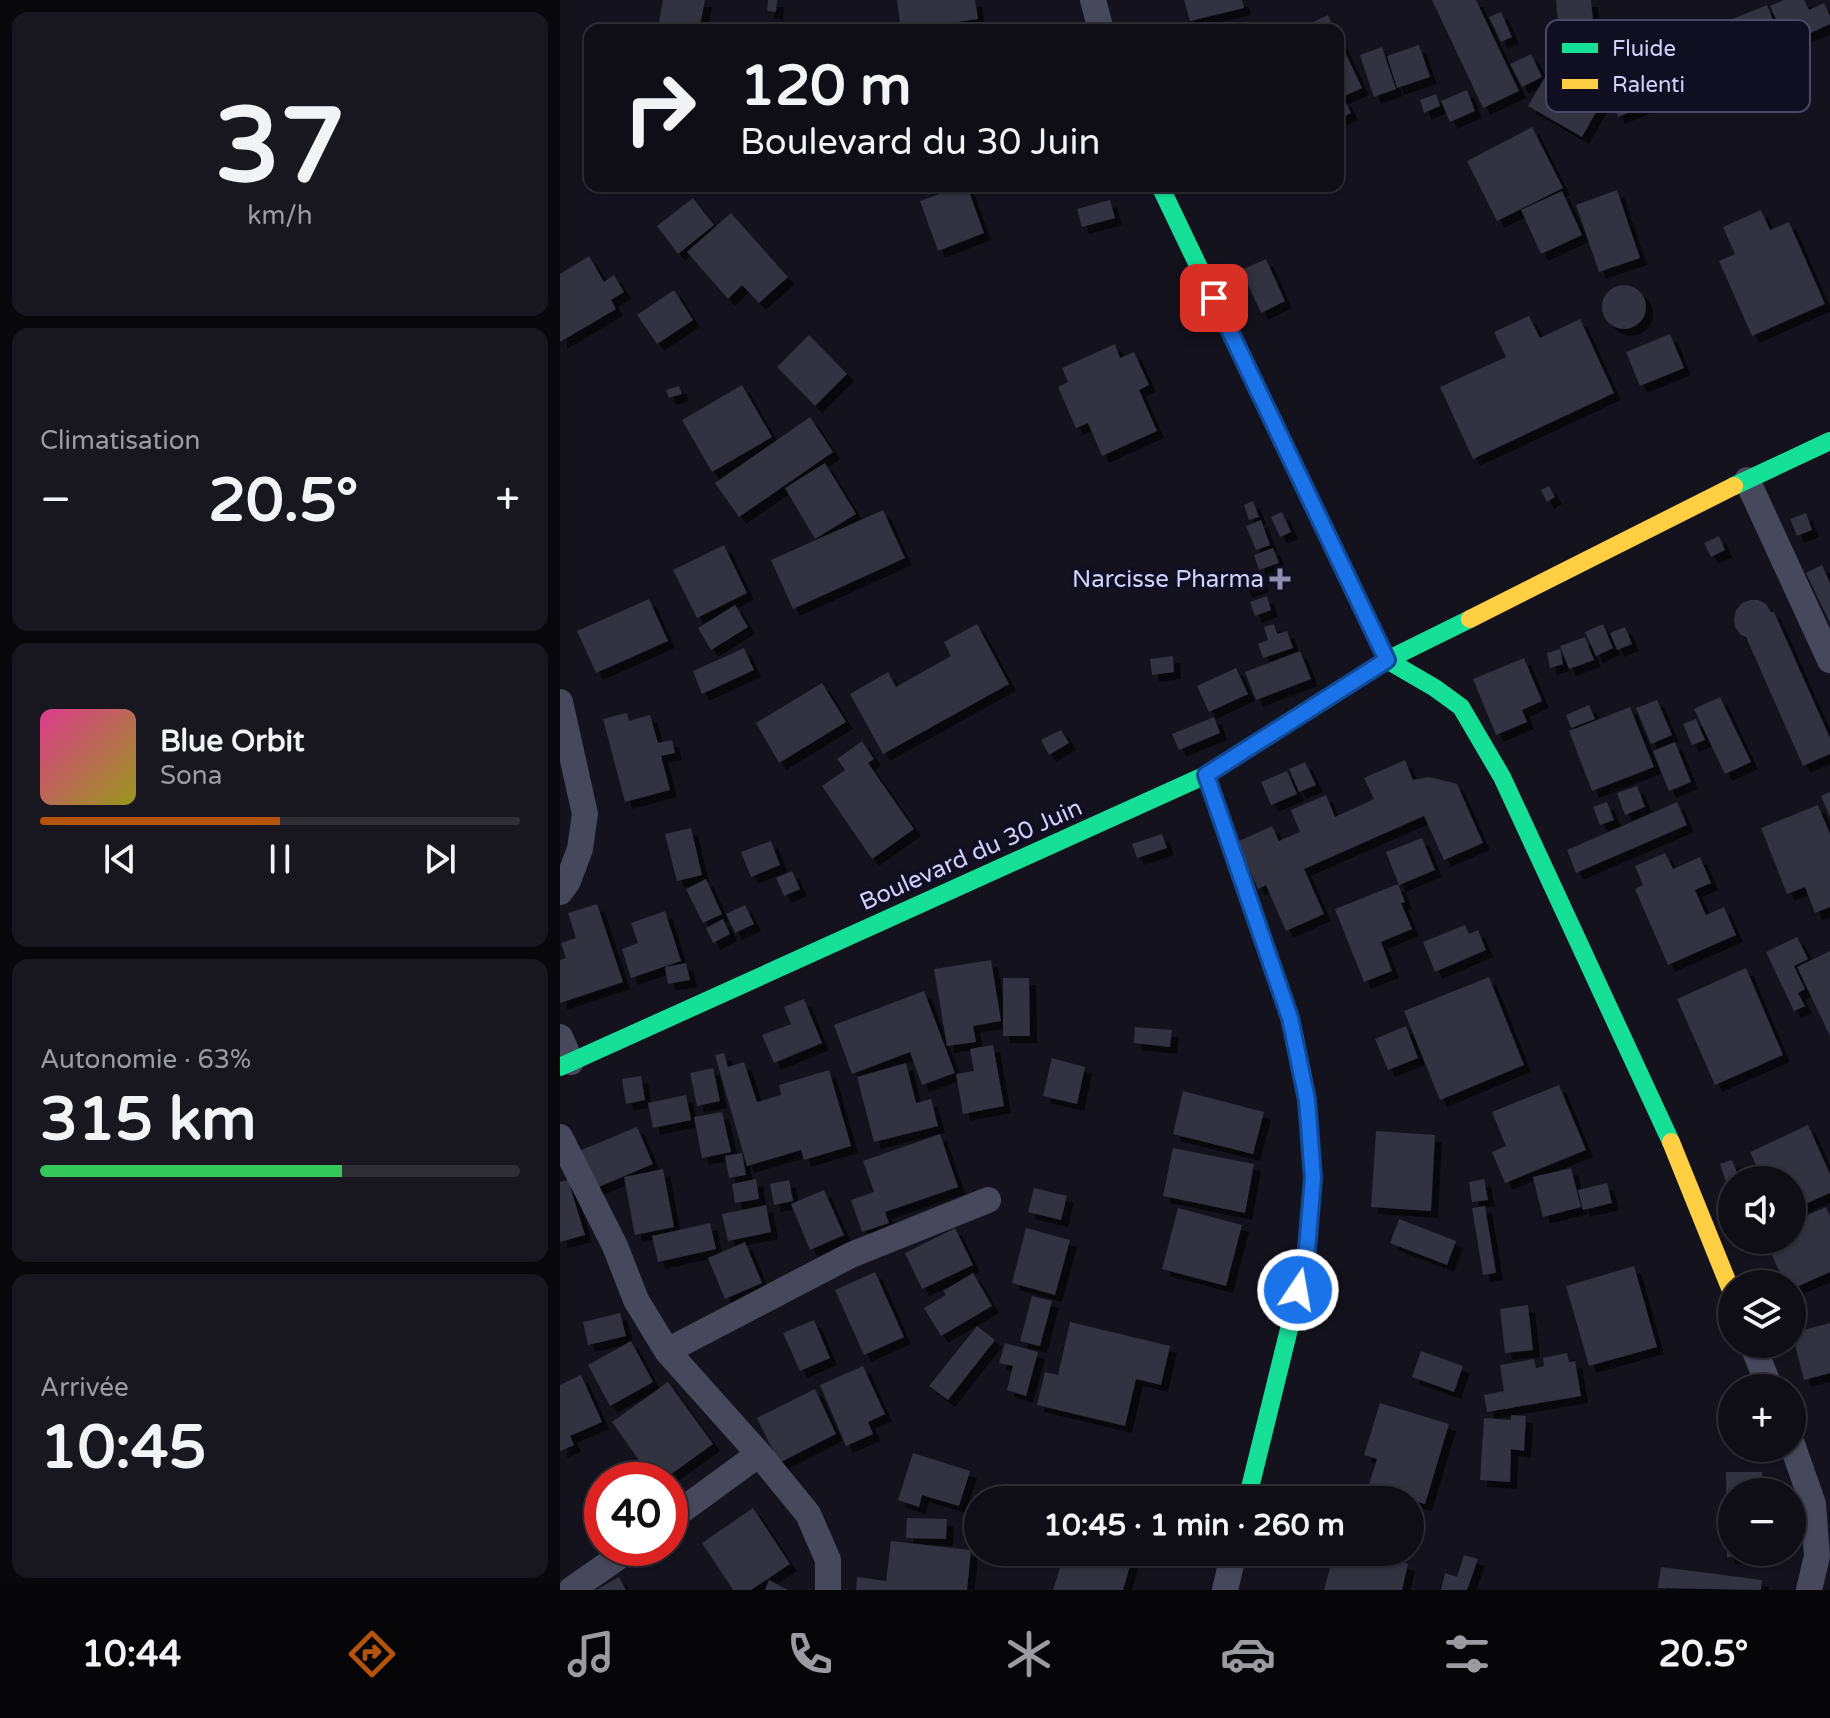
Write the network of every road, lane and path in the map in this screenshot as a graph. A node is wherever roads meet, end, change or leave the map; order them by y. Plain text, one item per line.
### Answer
1 (1093, 0) edge
2 (1099, 24) edge
3 (1163, 192) edge
4 (1830, 441) edge
5 (1747, 480) junction
6 (1387, 660) junction
7 (1830, 660) edge
8 (560, 702) edge
9 (1206, 775) junction
10 (560, 892) edge
11 (560, 1037) edge
12 (565, 1064) edge
13 (560, 1137) edge
14 (988, 1200) dead end
15 (1723, 1270) edge
16 (667, 1351) junction
17 (759, 1454) junction
18 (1798, 1462) edge
19 (1250, 1486) edge
20 (688, 1506) edge
21 (605, 1566) edge
22 (1231, 1566) edge
23 (571, 1590) edge
24 (828, 1590) edge
25 (1225, 1590) edge
26 (1809, 1590) edge

1 - 2 street
3 - 6 street
4 - 5 street, Boulevard du 30 Juin
5 - 6 street, Boulevard du 30 Juin
5 - 7 street
6 - 9 street, Boulevard du 30 Juin
6 - 15 street
8 - 10 street
9 - 12 street, Boulevard du 30 Juin
9 - 19 street
11 - 12 street
13 - 16 street
14 - 16 street
16 - 17 street
17 - 20 street
17 - 24 street
18 - 26 street
21 - 23 street
22 - 25 street

